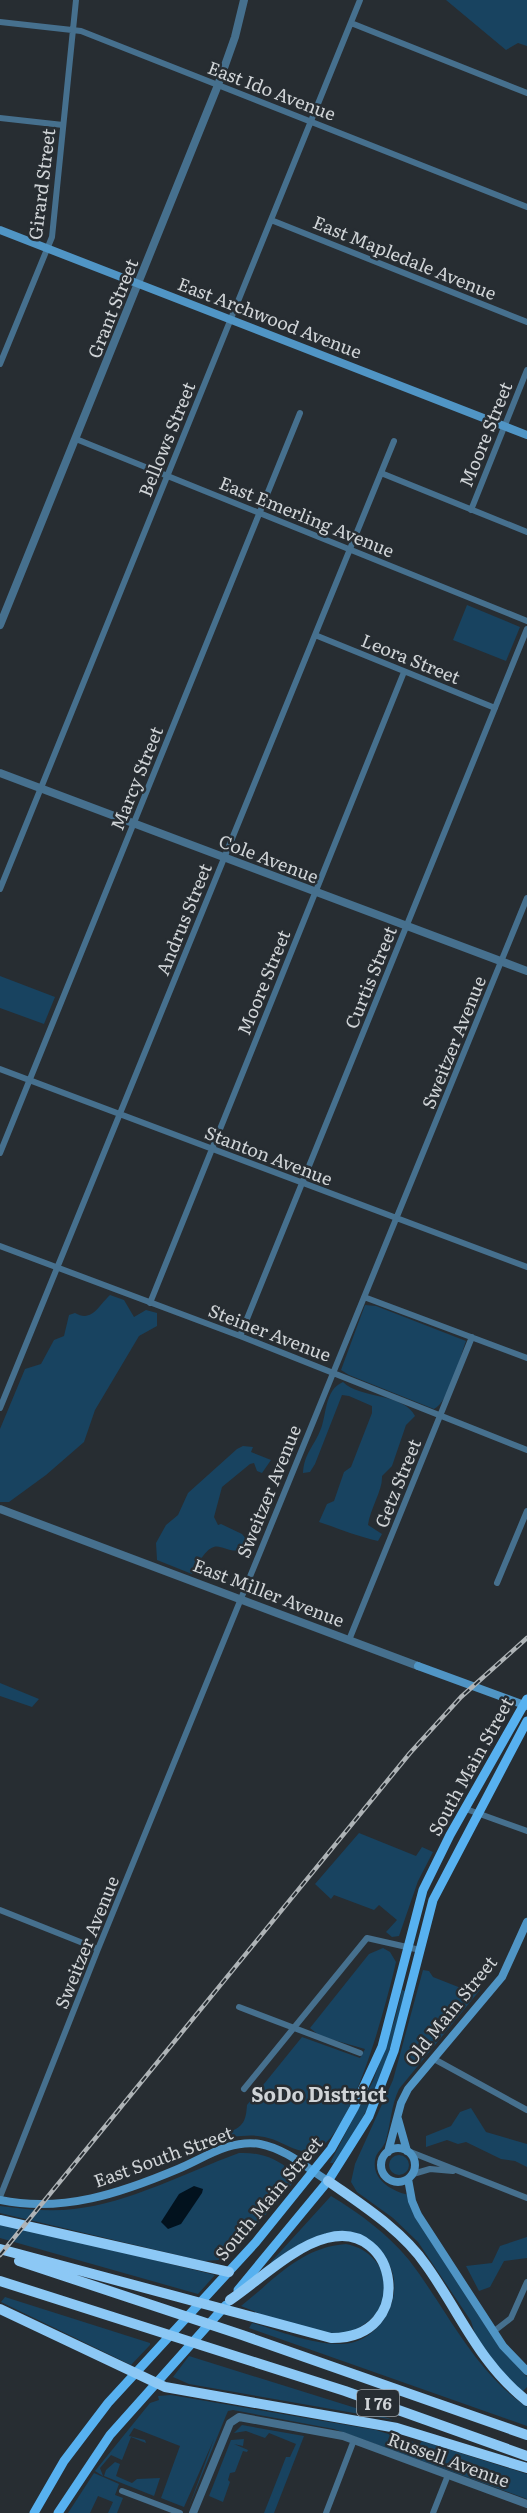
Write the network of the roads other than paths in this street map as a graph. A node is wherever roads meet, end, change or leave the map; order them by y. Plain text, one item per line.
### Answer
1 (76, 0) edge
2 (244, 0) edge
3 (360, 0) edge
4 (0, 22) edge
5 (351, 23) junction
6 (73, 30) junction
7 (218, 85) junction
8 (527, 93) edge
9 (0, 118) edge
10 (310, 121) junction
11 (63, 125) junction
12 (527, 207) edge
13 (271, 220) junction
14 (0, 230) edge
15 (48, 248) junction
16 (138, 284) junction
17 (231, 319) junction
18 (527, 321) edge
19 (0, 364) edge
20 (527, 370) edge
21 (300, 413) dead end
22 (505, 426) junction
23 (527, 435) edge
24 (76, 439) junction
25 (394, 441) dead end
26 (381, 473) junction
27 (168, 476) junction
28 (471, 510) junction
29 (260, 513) junction
30 (527, 532) edge
31 (350, 550) junction
32 (527, 621) edge
33 (0, 625) edge
34 (527, 629) edge
35 (315, 635) junction
36 (404, 672) junction
37 (495, 708) junction
38 (0, 773) edge
39 (40, 789) junction
40 (133, 823) junction
41 (224, 858) junction
42 (0, 889) edge
43 (315, 892) junction
44 (527, 898) edge
45 (407, 926) junction
46 (501, 962) junction
47 (527, 971) edge
48 (0, 1069) edge
49 (30, 1081) junction
50 (121, 1115) junction
51 (212, 1149) junction
52 (0, 1153) edge
53 (303, 1184) junction
54 (397, 1219) junction
55 (0, 1245) edge
56 (527, 1267) edge
57 (58, 1268) junction
58 (364, 1297) junction
59 (150, 1303) junction
60 (240, 1336) junction
61 (472, 1337) junction
62 (527, 1358) edge
63 (333, 1372) junction
64 (0, 1408) edge
65 (440, 1416) junction
66 (527, 1450) edge
67 (0, 1509) edge
68 (527, 1511) edge
69 (497, 1583) dead end
70 (240, 1599) junction
71 (349, 1640) junction
72 (418, 1666) joint
73 (526, 1704) edge
74 (527, 1721) edge
75 (466, 1809) junction
76 (478, 1814) junction
77 (527, 1831) edge
78 (0, 1910) edge
79 (527, 1922) edge
80 (409, 1947) junction
81 (98, 1949) junction
82 (420, 1950) junction
83 (239, 2007) dead end
84 (293, 2028) junction
85 (360, 2053) dead end
86 (434, 2059) junction
87 (244, 2089) dead end
88 (527, 2110) edge
89 (398, 2118) junction
90 (408, 2151) junction
91 (388, 2152) junction
92 (456, 2171) junction
93 (314, 2172) junction
94 (410, 2177) junction
95 (328, 2181) junction
96 (0, 2198) edge
97 (527, 2198) edge
98 (0, 2220) edge
99 (0, 2249) edge
100 (0, 2255) edge
101 (48, 2266) junction
102 (229, 2272) junction
103 (0, 2281) edge
104 (527, 2282) edge
105 (230, 2300) junction
106 (0, 2309) edge
107 (493, 2332) junction
108 (527, 2371) edge
109 (134, 2374) junction
110 (156, 2383) junction
111 (527, 2401) edge
112 (527, 2435) edge
113 (354, 2440) junction
114 (527, 2456) edge
115 (527, 2468) edge
116 (448, 2475) junction
117 (122, 2491) dead end
118 (527, 2504) edge
119 (34, 2513) edge
120 (58, 2513) edge
121 (180, 2513) edge
122 (193, 2513) edge
123 (326, 2513) edge
124 (433, 2513) edge

1 - 6 street, Girard Street
2 - 7 street, Grant Street
3 - 5 street, Bellows Street
4 - 6 street, East Ido Avenue
5 - 8 street
5 - 10 street, Bellows Street
6 - 7 street, East Ido Avenue
6 - 11 street, Girard Street
7 - 10 street, East Ido Avenue
7 - 16 street, Grant Street
9 - 11 street
10 - 12 street, East Ido Avenue
10 - 13 street, Bellows Street
11 - 15 street, Girard Street
13 - 17 street, Bellows Street
13 - 18 street, East Mapledale Avenue
14 - 15 main road, East Archwood Avenue
15 - 16 main road, East Archwood Avenue
15 - 19 street, Girard Street
16 - 17 main road, East Archwood Avenue
16 - 24 street, Grant Street
17 - 22 main road, East Archwood Avenue
17 - 27 street, Bellows Street
20 - 22 street, Moore Street
21 - 29 street, Marcy Street
22 - 23 main road, East Archwood Avenue
22 - 28 street, Moore Street
24 - 27 street, East Emerling Avenue
24 - 33 street, Grant Street
25 - 26 street, Andrus Street
26 - 28 street
26 - 31 street, Andrus Street
27 - 29 street, East Emerling Avenue
27 - 39 street, Bellows Street
28 - 30 street
29 - 31 street, East Emerling Avenue
29 - 40 street, Marcy Street
31 - 32 street, East Emerling Avenue
31 - 35 street, Andrus Street
34 - 37 street, Curtis Street
35 - 36 street, Leora Street
35 - 41 street, Andrus Street
36 - 37 street, Leora Street
36 - 43 street, Moore Street
37 - 45 street, Curtis Street
38 - 39 street, Cole Avenue
39 - 40 street, Cole Avenue
39 - 42 street, Bellows Street
40 - 41 street, Cole Avenue
40 - 49 street, Marcy Street
41 - 43 street, Cole Avenue
41 - 50 street, Andrus Street
43 - 45 street, Cole Avenue
43 - 51 street, Moore Street
44 - 46 street, Sweitzer Avenue
45 - 46 street, Cole Avenue
45 - 53 street, Curtis Street
46 - 47 street, Cole Avenue
46 - 54 street, Sweitzer Avenue
48 - 49 street, Stanton Avenue
49 - 50 street, Stanton Avenue
49 - 52 street, Marcy Street
50 - 51 street, Stanton Avenue
50 - 57 street, Andrus Street
51 - 53 street, Stanton Avenue
51 - 59 street, Moore Street
53 - 54 street, Stanton Avenue
53 - 60 street, Curtis Street
54 - 56 street, Stanton Avenue
54 - 58 street, Sweitzer Avenue
55 - 57 street, Steiner Avenue
57 - 59 street, Steiner Avenue
57 - 64 street, Andrus Street
58 - 61 street
58 - 63 street, Sweitzer Avenue
59 - 60 street, Steiner Avenue
60 - 63 street, Steiner Avenue
61 - 62 street
61 - 65 street, Getz Street
63 - 65 street, Steiner Avenue
63 - 70 street, Sweitzer Avenue
65 - 66 street, Steiner Avenue
65 - 71 street, Getz Street
67 - 70 street, East Miller Avenue
68 - 69 street
70 - 71 street, East Miller Avenue
70 - 81 street, Sweitzer Avenue
71 - 72 street, East Miller Avenue
72 - 73 main road, East Miller Avenue
73 - 75 main road, South Main Street
74 - 76 main road, South Main Street
75 - 76 street
75 - 80 main road, South Main Street
76 - 77 street
76 - 82 main road, South Main Street
78 - 81 street
79 - 86 main road, Old Main Street
80 - 82 street
80 - 84 street
80 - 93 main road, South Main Street
81 - 96 street, Sweitzer Avenue
82 - 95 main road, South Main Street
83 - 84 street
84 - 85 street
84 - 87 street
86 - 88 street
86 - 89 main road, Old Main Street
89 - 90 main road
89 - 91 main road, Old Main Street
90 - 91 main road
90 - 92 street
90 - 94 main road
91 - 94 main road
92 - 94 street
92 - 97 street
93 - 95 main road, East South Street
93 - 96 main road, East South Street
93 - 102 main road, South Main Street
94 - 107 main road
95 - 105 main road, South Main Street
95 - 111 highway
98 - 102 highway
99 - 101 highway
100 - 101 highway, I 76
101 - 105 highway
101 - 112 highway, I 76
102 - 109 main road, South Main Street
103 - 114 highway, I 76
104 - 107 street
105 - 110 main road, South Main Street
106 - 109 highway
107 - 108 main road
109 - 110 highway
109 - 119 main road, South Main Street
110 - 115 highway
110 - 120 main road, South Main Street
113 - 116 street, Russell Avenue
113 - 122 street, Russell Avenue
113 - 123 street
116 - 118 street, Russell Avenue
116 - 124 street
117 - 121 street

